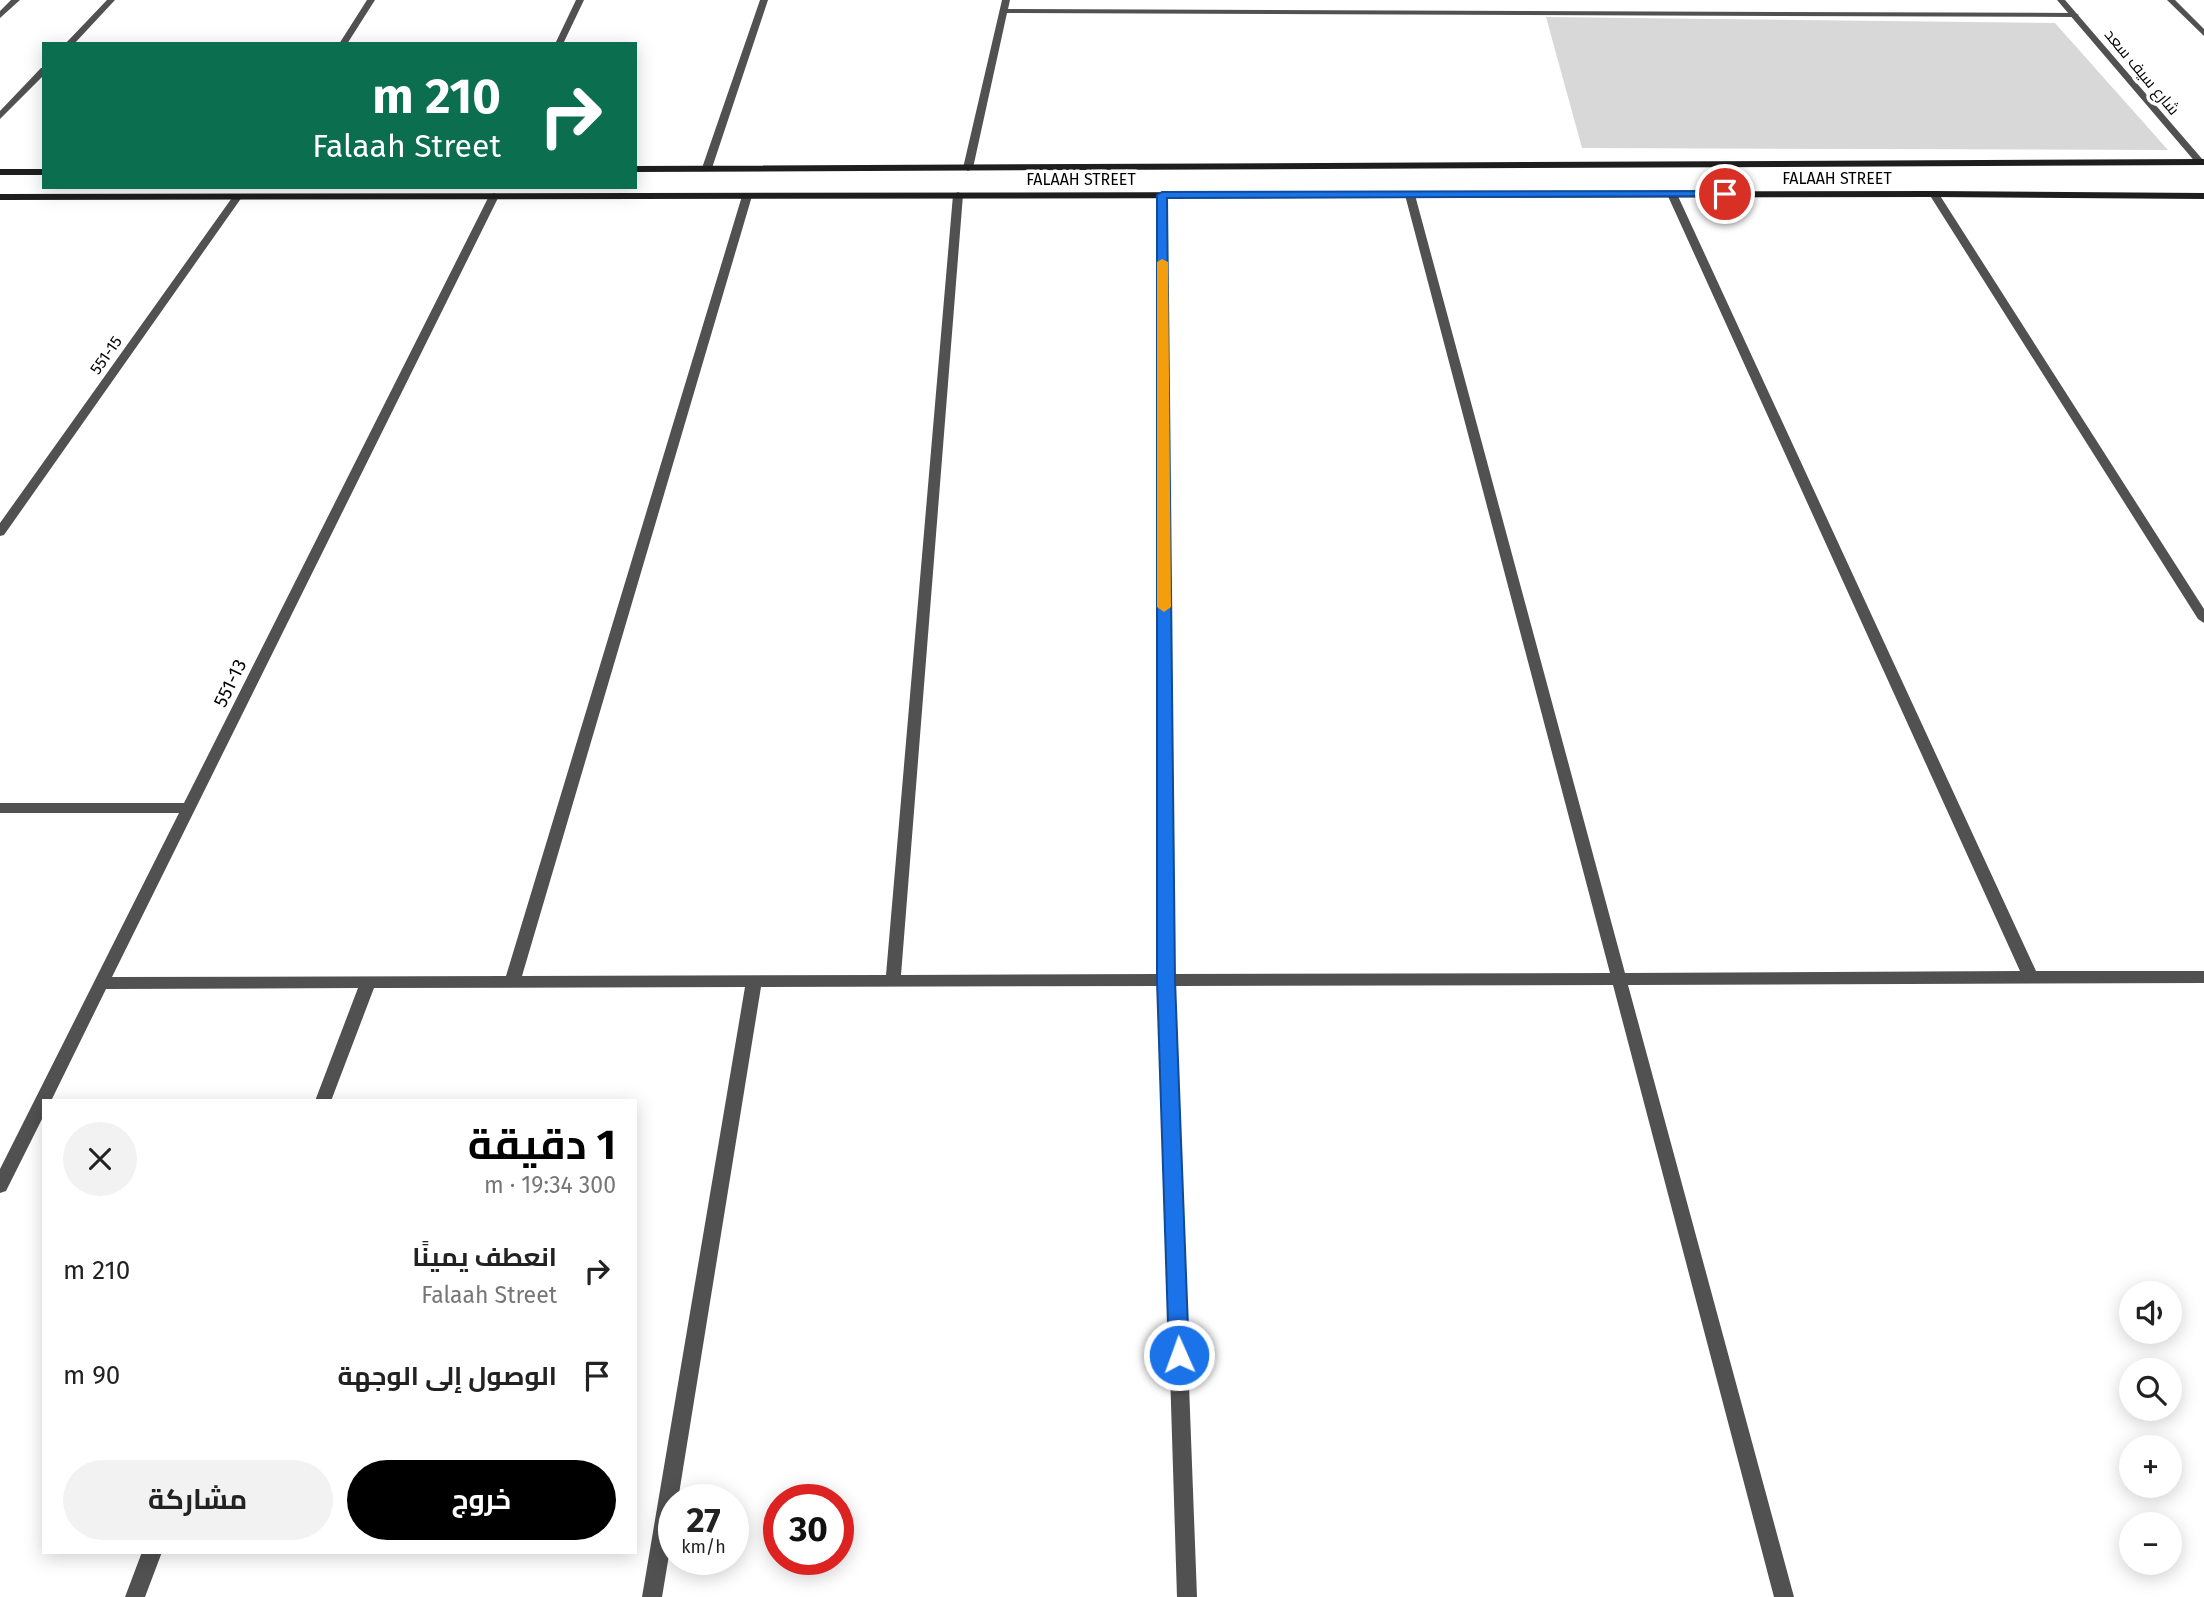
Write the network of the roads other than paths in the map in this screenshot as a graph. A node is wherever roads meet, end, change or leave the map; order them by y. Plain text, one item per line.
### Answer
1 (16, 0) edge
2 (111, 0) edge
3 (371, 0) edge
4 (580, 0) edge
5 (764, 0) edge
6 (1006, 0) edge
7 (1163, 0) edge
8 (1372, 0) edge
9 (1609, 0) edge
10 (2061, 0) edge
11 (2171, 0) edge
12 (1004, 11) junction
13 (1163, 12) junction
14 (1375, 12) junction
15 (1616, 13) junction
16 (1, 15) edge
17 (2075, 15) junction
18 (2204, 34) edge
19 (71, 42) edge
20 (344, 42) edge
21 (560, 42) edge
22 (42, 72) edge
23 (0, 116) edge
24 (2202, 162) edge
25 (968, 167) junction
26 (707, 168) junction
27 (637, 169) edge
28 (42, 172) edge
29 (0, 173) edge
30 (1672, 194) junction
31 (1934, 194) junction
32 (958, 195) junction
33 (1162, 195) junction
34 (1410, 195) junction
35 (494, 196) junction
36 (747, 196) junction
37 (2204, 196) edge
38 (0, 197) edge
39 (237, 197) junction
40 (0, 532) edge
41 (2204, 619) edge
42 (0, 808) edge
43 (189, 808) junction
44 (2204, 977) edge
45 (1620, 978) junction
46 (2031, 978) junction
47 (1166, 980) junction
48 (754, 981) junction
49 (893, 981) junction
50 (512, 982) junction
51 (368, 983) junction
52 (101, 984) junction
53 (44, 1099) edge
54 (324, 1099) edge
55 (42, 1102) edge
56 (0, 1186) edge
57 (151, 1554) edge
58 (135, 1597) edge
59 (652, 1597) edge
60 (1187, 1597) edge
61 (1784, 1597) edge

1 - 16 street
2 - 19 street
3 - 20 street
4 - 21 street
5 - 26 street
6 - 12 street
7 - 13 street
8 - 14 street
9 - 15 street
10 - 17 street, شارع سيف سعد
11 - 18 street
12 - 13 street
12 - 25 street
13 - 14 street
14 - 15 street
15 - 17 street
17 - 24 street, شارع سيف سعد
22 - 23 street
24 - 25 main road, FALAAH STREET
25 - 26 main road, FALAAH STREET
26 - 27 main road, FALAAH STREET
28 - 29 main road
30 - 31 main road, FALAAH STREET
30 - 34 main road, FALAAH STREET
30 - 46 street
31 - 37 main road, FALAAH STREET
31 - 41 street
32 - 33 main road, FALAAH STREET
32 - 36 main road, FALAAH STREET
32 - 49 street
33 - 34 main road, FALAAH STREET
33 - 47 street
34 - 45 street
35 - 36 main road, FALAAH STREET
35 - 39 main road, FALAAH STREET
35 - 43 street, 551-13
36 - 50 street
38 - 39 main road, FALAAH STREET
39 - 40 street, 551-15
42 - 43 street
43 - 52 street, 551-13
44 - 46 street
45 - 46 street
45 - 47 street
45 - 61 street
47 - 49 street
47 - 60 street
48 - 49 street
48 - 50 street
48 - 59 street
50 - 51 street
51 - 52 street
51 - 54 street
52 - 53 street, 551-13
55 - 56 street, 551-13
57 - 58 street

